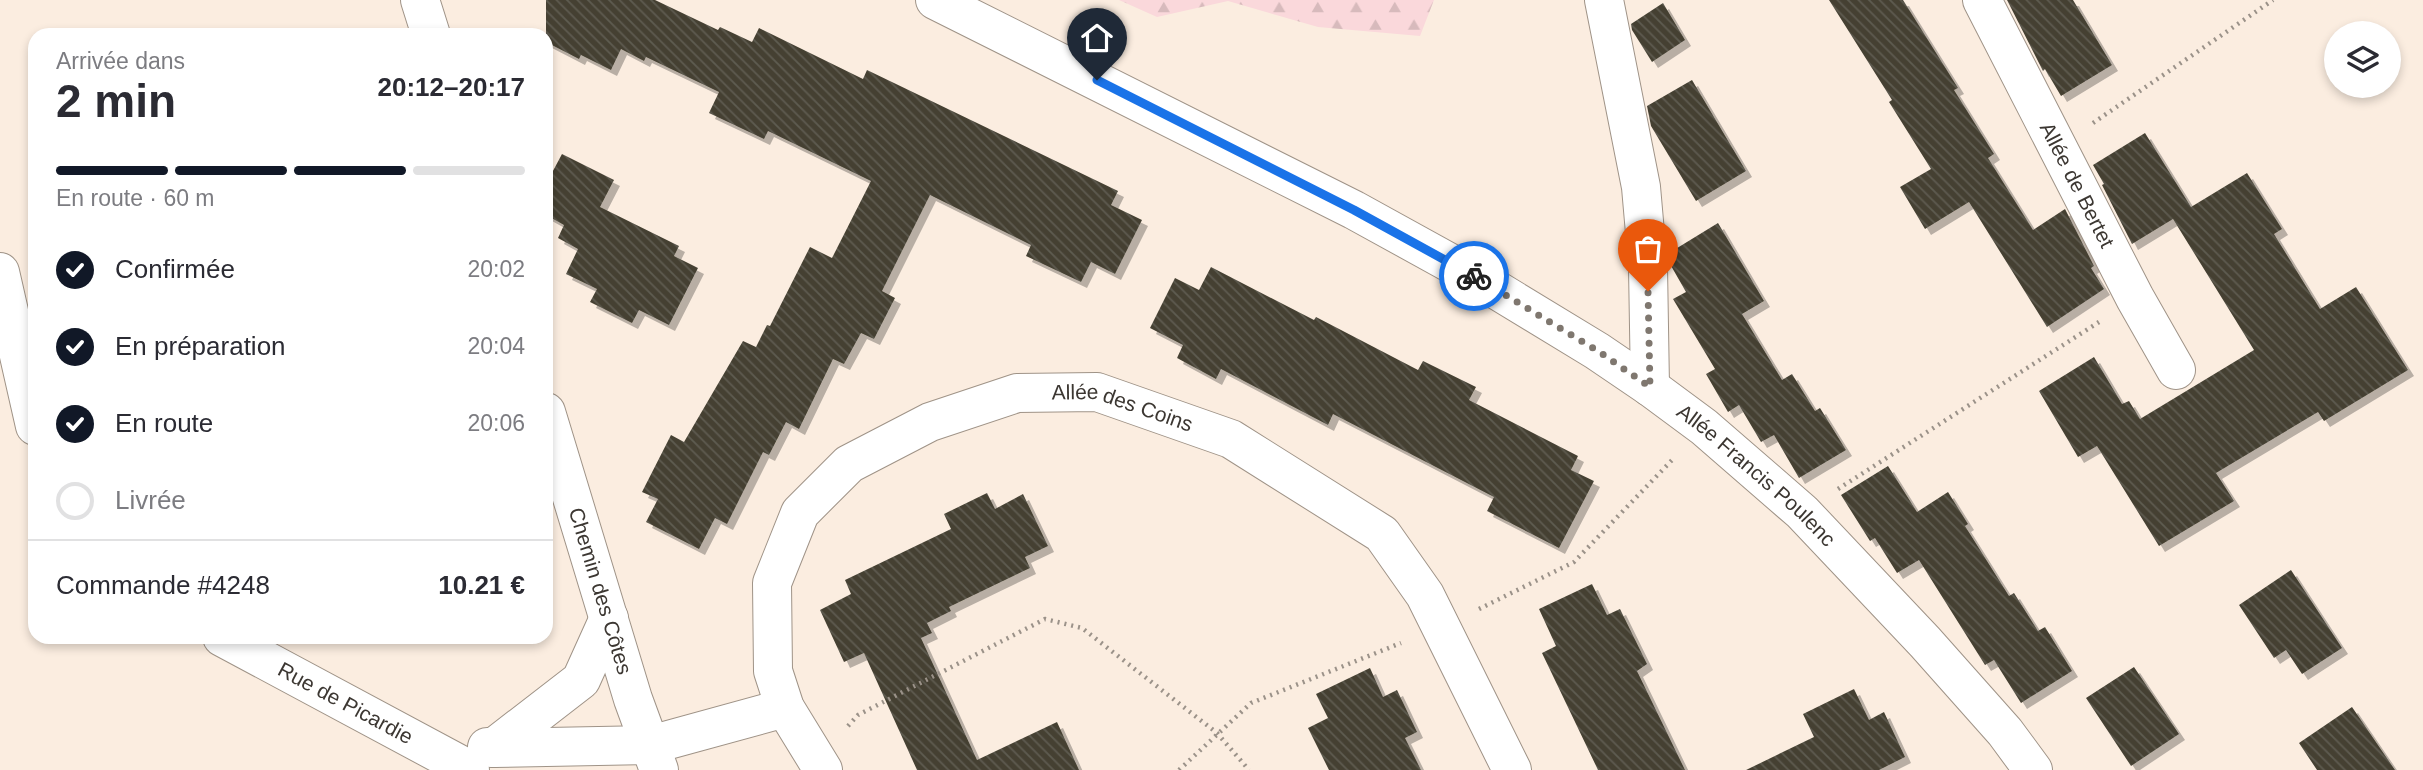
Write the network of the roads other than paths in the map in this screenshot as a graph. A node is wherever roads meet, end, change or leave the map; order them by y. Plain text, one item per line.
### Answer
1 (420, 0) edge
2 (935, 0) edge
3 (1604, 0) edge
4 (1982, 0) edge
5 (429, 28) edge
6 (0, 272) edge
7 (2176, 370) dead end
8 (1650, 387) junction
9 (28, 395) edge
10 (553, 435) edge
11 (609, 618) junction
12 (235, 644) edge
13 (785, 708) junction
14 (654, 758) edge
15 (481, 759) edge
16 (819, 764) edge
17 (1511, 770) edge
18 (2034, 770) edge

1 - 5 street
2 - 8 street, Allée Francis Poulenc
3 - 8 street
4 - 7 street, Allée de Bertet
6 - 9 street
8 - 18 street, Allée Francis Poulenc
10 - 11 street, Chemin des Côtes
11 - 14 street, Chemin des Côtes
11 - 15 street
12 - 15 street, Rue de Picardie
13 - 14 street, Rue de Picardie
13 - 16 street, Allée des Coins
13 - 17 street, Allée des Coins
14 - 15 street, Rue de Picardie

